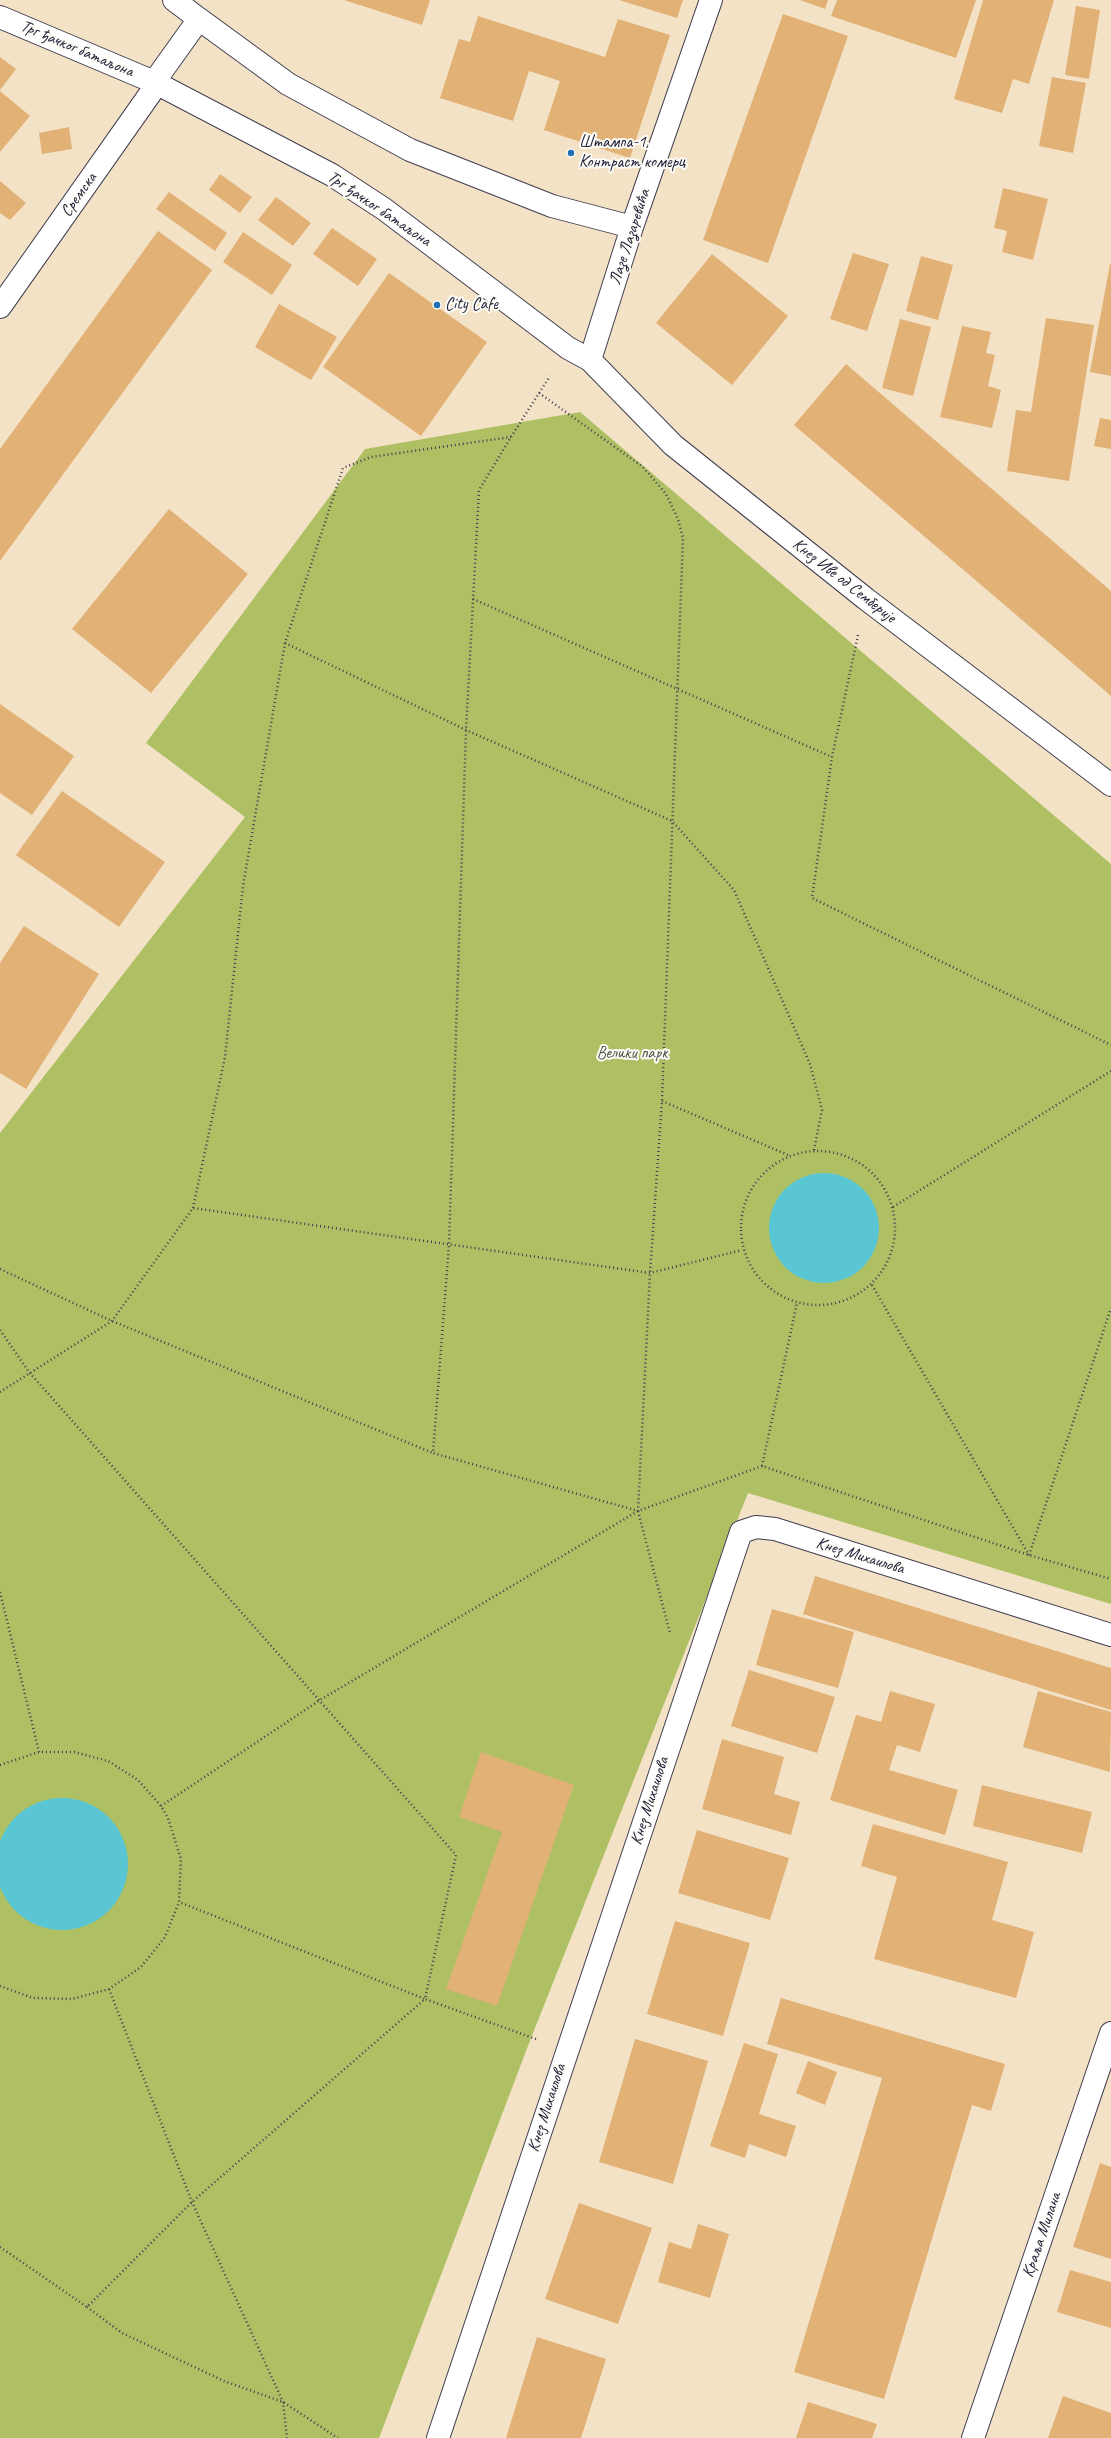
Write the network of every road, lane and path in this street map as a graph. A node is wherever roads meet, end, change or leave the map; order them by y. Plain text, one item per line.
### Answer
1 (174, 0) edge
2 (711, 0) edge
3 (0, 17) edge
4 (199, 19) junction
5 (155, 83) junction
6 (632, 228) junction
7 (0, 307) edge
8 (568, 348) junction
9 (590, 360) junction
10 (540, 393) junction
11 (511, 437) junction
12 (473, 599) junction
13 (866, 599) junction
14 (285, 643) junction
15 (677, 688) junction
16 (466, 730) junction
17 (832, 757) junction
18 (1111, 785) edge
19 (672, 821) junction
20 (1111, 1045) edge
21 (1111, 1071) edge
22 (662, 1101) junction
23 (814, 1150) junction
24 (789, 1156) junction
25 (894, 1207) junction
26 (193, 1208) junction
27 (449, 1245) junction
28 (742, 1250) junction
29 (0, 1269) edge
30 (650, 1273) junction
31 (872, 1285) junction
32 (796, 1303) junction
33 (1111, 1308) edge
34 (112, 1321) junction
35 (0, 1330) edge
36 (30, 1372) junction
37 (0, 1392) edge
38 (433, 1453) junction
39 (762, 1466) junction
40 (638, 1511) junction
41 (1029, 1555) junction
42 (1111, 1580) edge
43 (0, 1592) edge
44 (1111, 1635) edge
45 (672, 1639) dead end
46 (320, 1700) junction
47 (39, 1752) junction
48 (0, 1765) edge
49 (161, 1806) junction
50 (180, 1902) junction
51 (0, 1986) edge
52 (109, 1989) junction
53 (424, 1999) junction
54 (1111, 2033) edge
55 (567, 2050) junction
56 (192, 2202) junction
57 (0, 2247) edge
58 (87, 2307) junction
59 (283, 2402) junction
60 (287, 2438) edge
61 (338, 2438) edge
62 (438, 2438) edge
63 (973, 2438) edge

1 - 4 street
2 - 6 street, Лазе Лазаревића
3 - 5 street, Трг ђачког батаљона
4 - 5 street, Трг ђачког батаљона
4 - 6 street
5 - 7 street, Сремска
5 - 8 street, Трг ђачког батаљона
6 - 9 street, Лазе Лазаревића
8 - 9 street, Трг ђачког батаљона
8 - 10 path
9 - 13 street, Кнез Иве од Семберије
10 - 11 path
10 - 15 path
11 - 12 path
11 - 14 path
12 - 15 path
12 - 16 path
13 - 17 path
13 - 18 street, Кнез Иве од Семберије
14 - 16 path
14 - 26 path
15 - 17 path
15 - 19 path
16 - 19 path
16 - 27 path
17 - 20 path
19 - 22 path
19 - 23 path
21 - 25 path
22 - 24 path
22 - 30 path
23 - 24 path
23 - 25 path
24 - 28 path
25 - 31 path
26 - 27 path
26 - 34 path
27 - 30 path
27 - 38 path
28 - 30 path
28 - 32 path
29 - 34 path
30 - 40 path
31 - 32 path
31 - 41 path
32 - 39 path
33 - 41 path
34 - 36 path
34 - 38 path
35 - 36 path
36 - 37 path
36 - 46 path
38 - 40 path
39 - 40 path
39 - 41 path
40 - 45 path
40 - 46 path
41 - 42 path
43 - 47 path
44 - 55 street, Кнез Михаилова
46 - 49 path
46 - 53 path
47 - 48 path
47 - 49 path
49 - 50 path
50 - 52 path
50 - 53 path
51 - 52 path
52 - 56 path
53 - 55 path
53 - 56 path
54 - 63 street, Краља Милана
55 - 62 street, Кнез Михаилова
56 - 58 path
56 - 59 path
57 - 58 path
58 - 59 path
59 - 60 path
59 - 61 path

